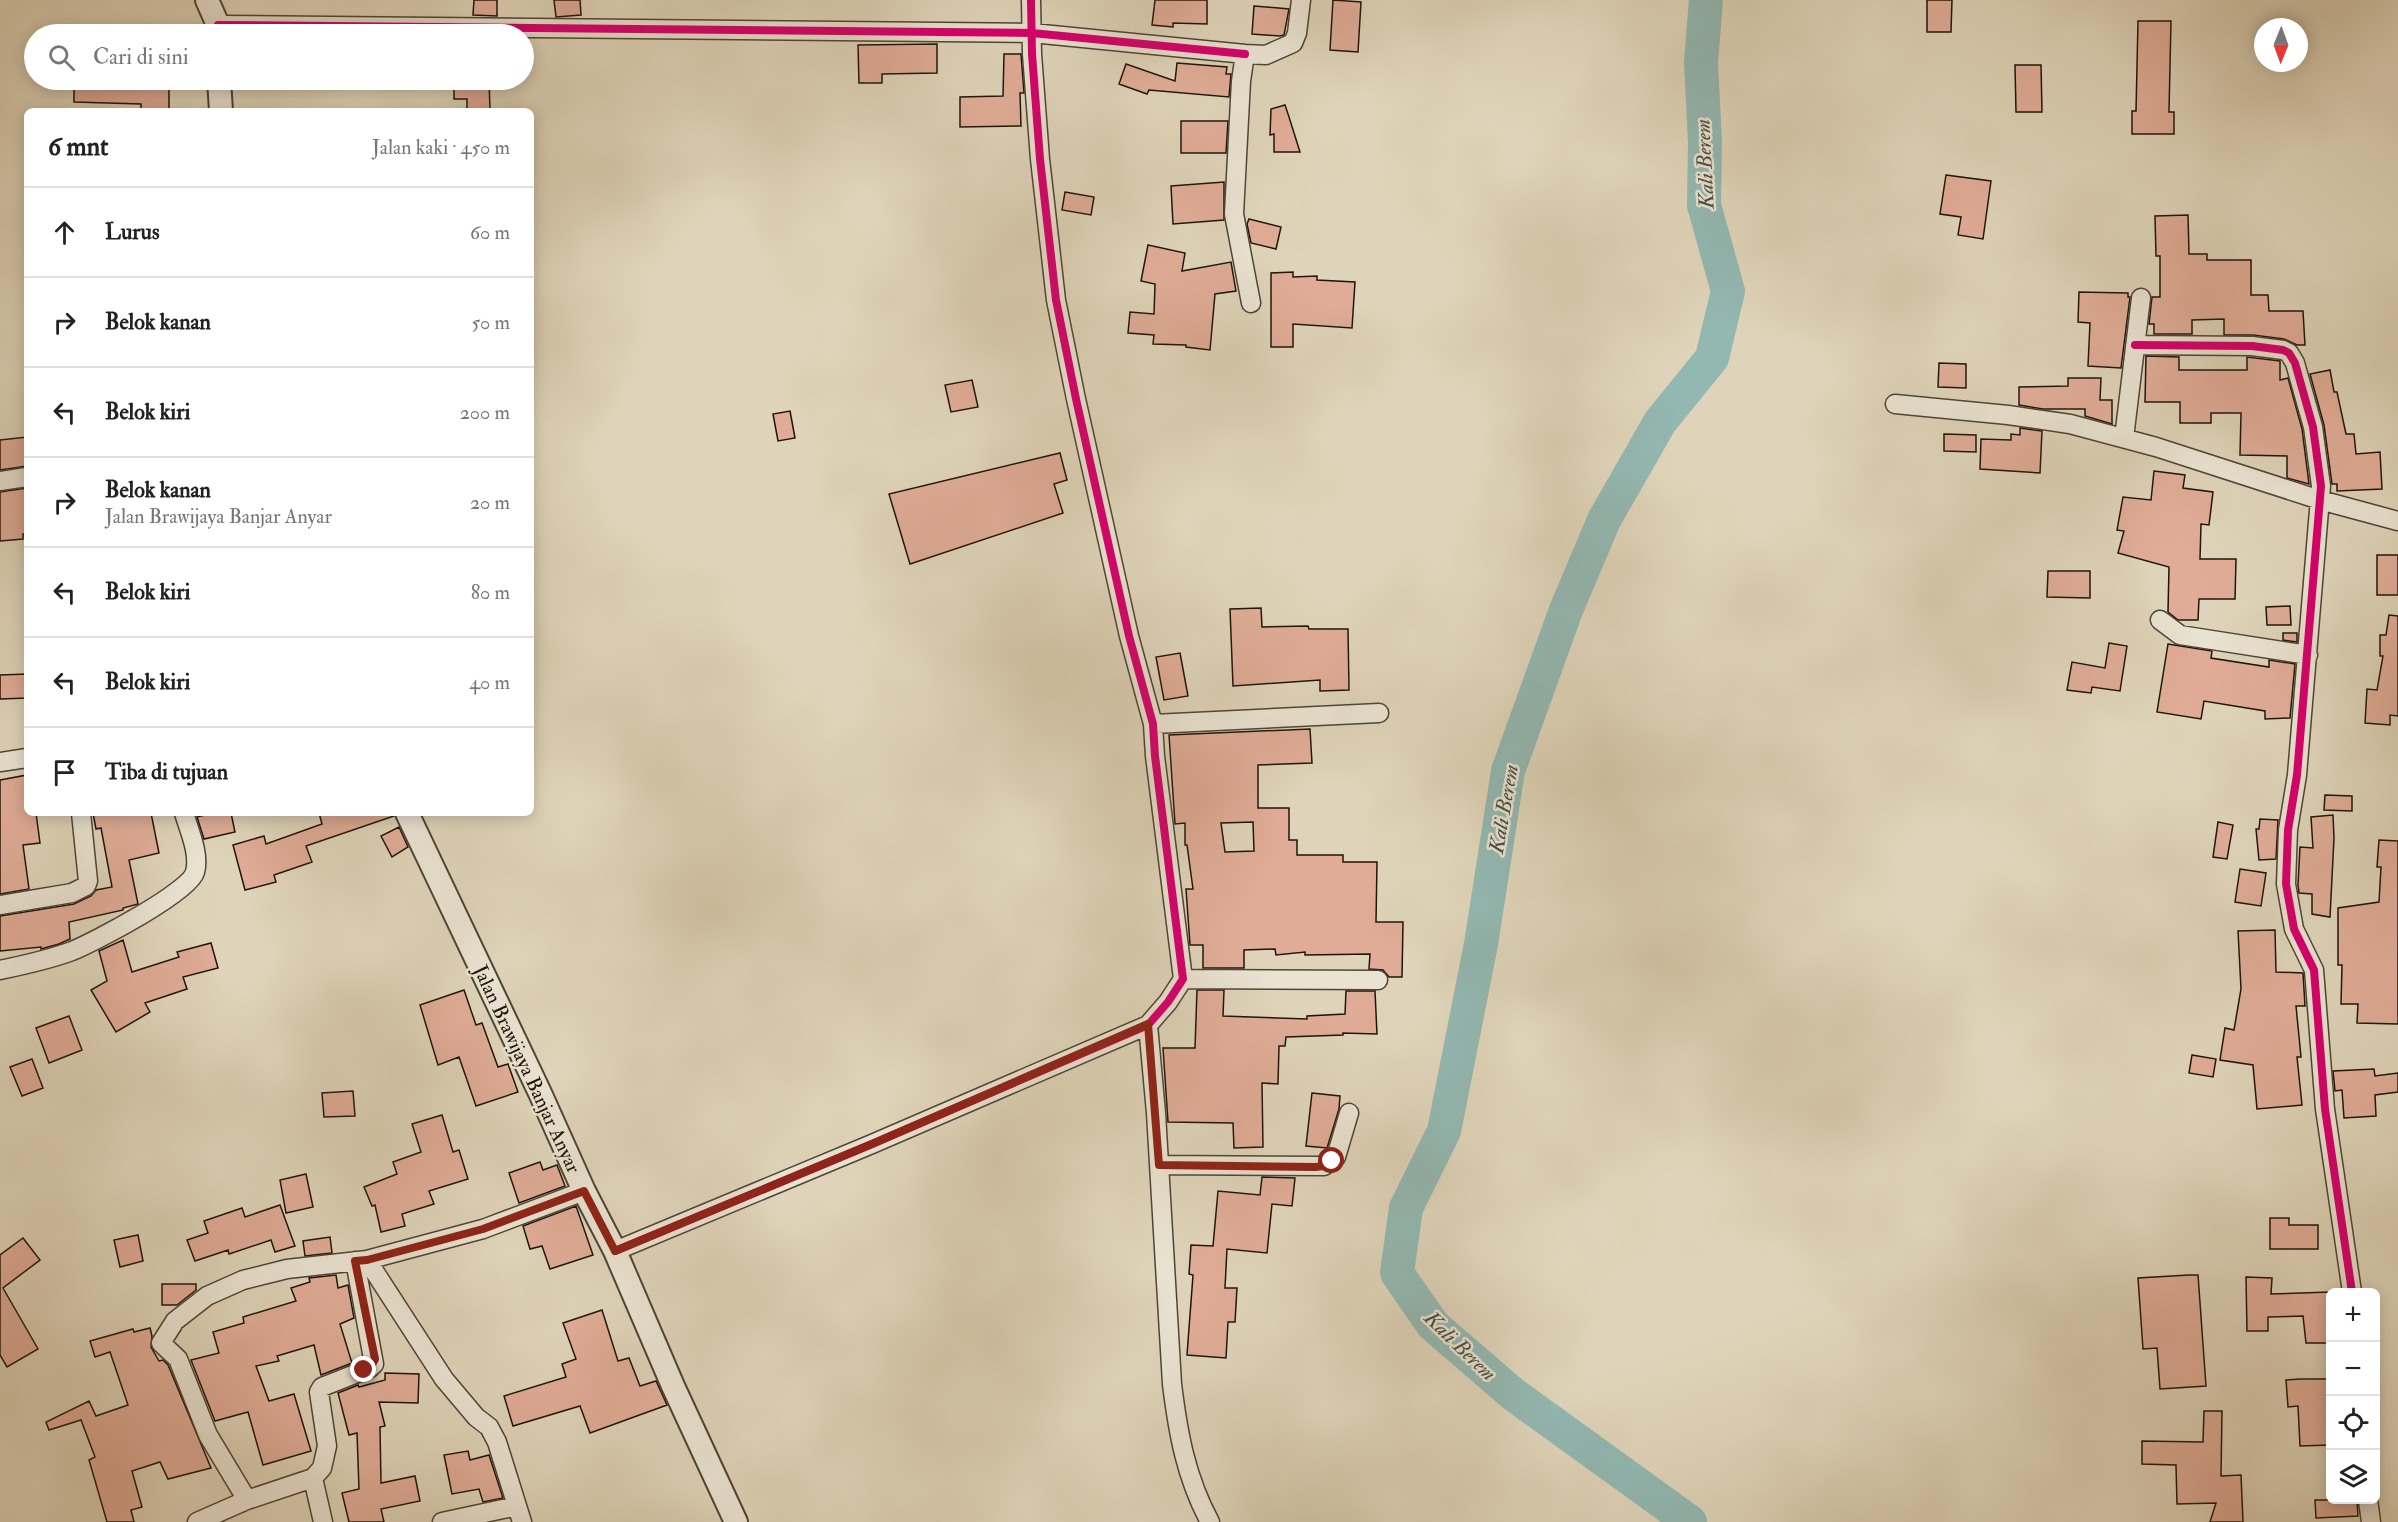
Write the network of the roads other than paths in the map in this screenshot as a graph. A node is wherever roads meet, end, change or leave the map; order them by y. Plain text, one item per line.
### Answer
1 (207, 0) edge
2 (1031, 0) edge
3 (1301, 0) edge
4 (216, 24) edge
5 (534, 31) edge
6 (1032, 33) junction
7 (1245, 54) junction
8 (220, 90) edge
9 (221, 108) edge
10 (2141, 298) dead end
11 (1251, 303) dead end
12 (2135, 345) junction
13 (1895, 404) dead end
14 (2124, 438) junction
15 (24, 478) edge
16 (0, 482) edge
17 (2320, 500) junction
18 (2398, 521) edge
19 (2160, 620) dead end
20 (2308, 655) junction
21 (1379, 713) dead end
22 (1154, 724) junction
23 (24, 758) edge
24 (0, 762) edge
25 (81, 816) edge
26 (185, 816) edge
27 (408, 816) edge
28 (0, 905) edge
29 (0, 970) edge
30 (1183, 979) junction
31 (1378, 980) dead end
32 (1148, 1024) junction
33 (1349, 1113) dead end
34 (1159, 1165) junction
35 (584, 1191) junction
36 (615, 1251) junction
37 (361, 1261) junction
38 (2351, 1288) edge
39 (314, 1478) junction
40 (247, 1500) junction
41 (2369, 1504) edge
42 (520, 1514) edge
43 (197, 1522) edge
44 (323, 1522) edge
45 (442, 1522) edge
46 (736, 1522) edge
47 (1210, 1522) edge
48 (2371, 1522) edge

1 - 4 street
2 - 6 street
3 - 7 street
5 - 6 street
6 - 7 street
6 - 22 street
7 - 11 street
8 - 9 street
10 - 12 street
12 - 14 street
12 - 17 street
13 - 14 street
14 - 17 street
15 - 16 street
17 - 18 street
17 - 20 street
19 - 20 street
20 - 38 street
21 - 22 street
22 - 30 street
23 - 24 street
25 - 28 street
26 - 29 street
27 - 35 street, Jalan Brawijaya Banjar Anyar
30 - 31 street
30 - 32 street
32 - 34 street
32 - 36 street
33 - 34 street
34 - 47 street
35 - 36 street, Jalan Brawijaya Banjar Anyar
35 - 37 street
36 - 46 street, Jalan Brawijaya Banjar Anyar
37 - 39 street
37 - 40 street
37 - 42 street
39 - 40 street
39 - 44 street
40 - 43 street
41 - 48 street
42 - 45 street

